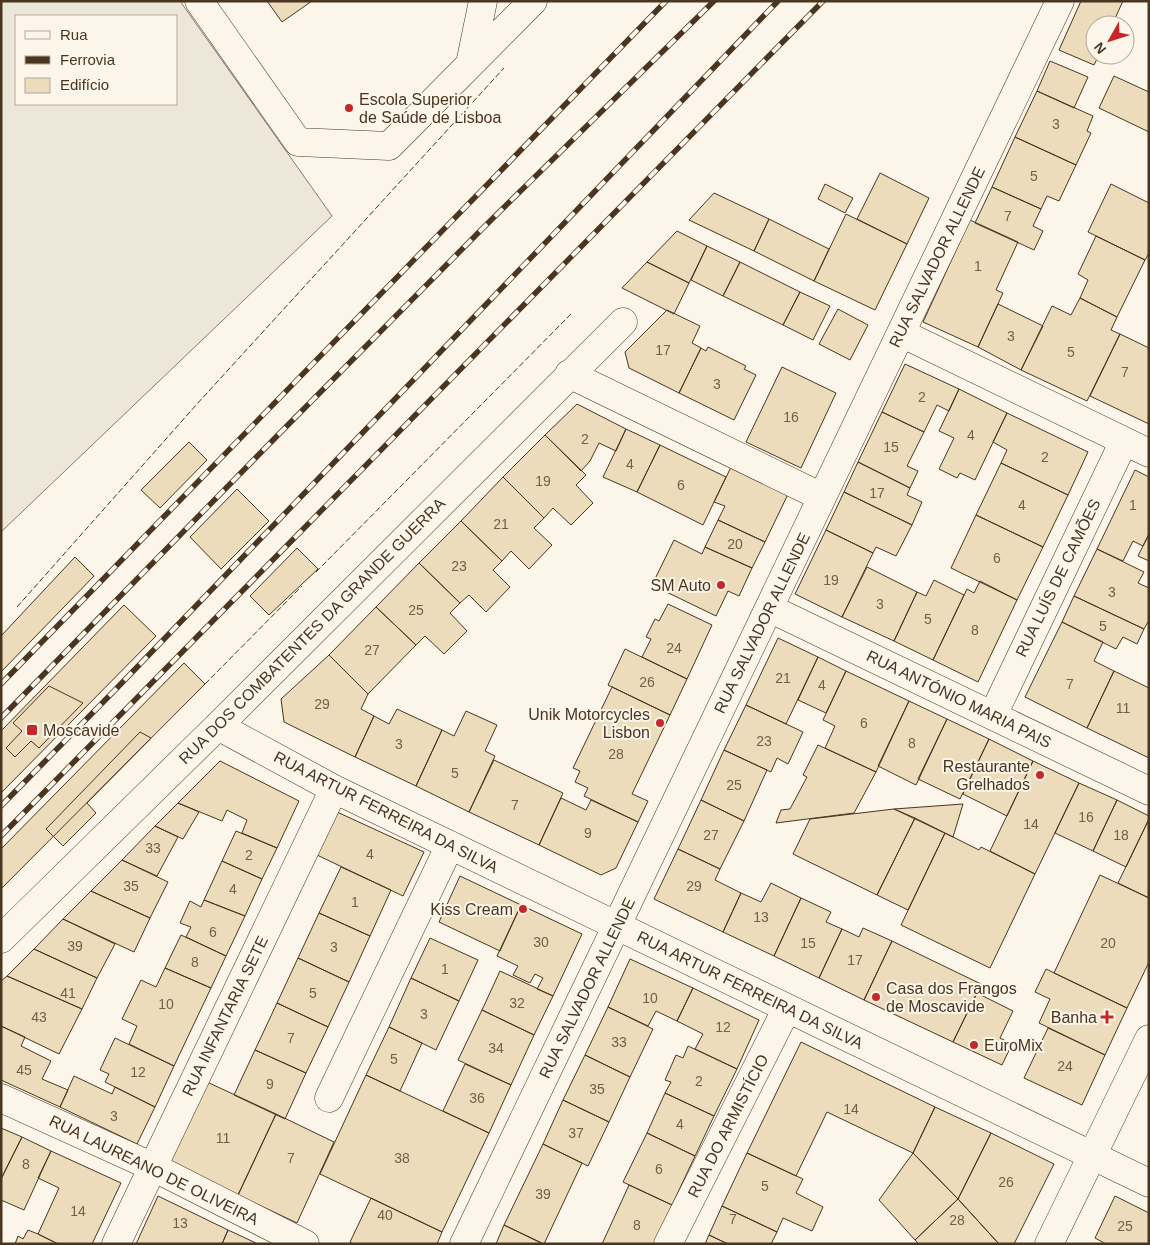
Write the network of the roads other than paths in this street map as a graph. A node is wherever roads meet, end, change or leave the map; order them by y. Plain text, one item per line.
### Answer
1 (200, 1) edge
2 (483, 1) edge
3 (533, 1) edge
4 (1060, 1) edge
5 (470, 64) junction
6 (623, 322) dead end
7 (901, 333) junction
8 (569, 374) junction
9 (1124, 441) junction
10 (1149, 453) edge
11 (822, 497) junction
12 (769, 608) junction
13 (993, 715) junction
14 (218, 726) junction
15 (334, 789) junction
16 (1149, 791) edge
17 (450, 845) junction
18 (616, 926) junction
19 (1, 939) edge
20 (787, 1008) junction
21 (1149, 1039) edge
22 (1, 1098) edge
23 (329, 1098) dead end
24 (1092, 1155) junction
25 (153, 1168) junction
26 (1149, 1183) edge
27 (116, 1244) edge
28 (305, 1244) edge
29 (464, 1244) edge
30 (668, 1244) edge
31 (1049, 1244) edge

1 - 5 street
2 - 5 street
3 - 5 street
4 - 7 street, RUA SALVADOR ALLENDE
6 - 8 street, RUA DOS COMBATENTES DA GRANDE GUERRA
7 - 9 street
7 - 11 street, RUA SALVADOR ALLENDE
8 - 11 street
8 - 14 street, RUA DOS COMBATENTES DA GRANDE GUERRA
9 - 10 street
9 - 13 street, RUA LUÍS DE CAMÕES
11 - 12 street, RUA SALVADOR ALLENDE
12 - 13 street, RUA ANTÓNIO MARIA PAIS
12 - 18 street, RUA SALVADOR ALLENDE
13 - 16 street, RUA ANTÓNIO MARIA PAIS
14 - 15 street, RUA ARTUR FERREIRA DA SILVA
14 - 19 street, RUA DOS COMBATENTES DA GRANDE GUERRA
15 - 17 street, RUA ARTUR FERREIRA DA SILVA
15 - 25 street, RUA INFANTARIA SETE
17 - 18 street, RUA ARTUR FERREIRA DA SILVA
17 - 23 street
18 - 20 street, RUA ARTUR FERREIRA DA SILVA
18 - 29 street, RUA SALVADOR ALLENDE
20 - 24 street, RUA ARTUR FERREIRA DA SILVA
20 - 30 street, RUA DO ARMISTÍCIO
21 - 24 street
22 - 25 street, RUA LAUREANO DE OLIVEIRA
24 - 26 street, RUA ARTUR FERREIRA DA SILVA
24 - 31 street
25 - 27 street, RUA INFANTARIA SETE
25 - 28 street, RUA LAUREANO DE OLIVEIRA

